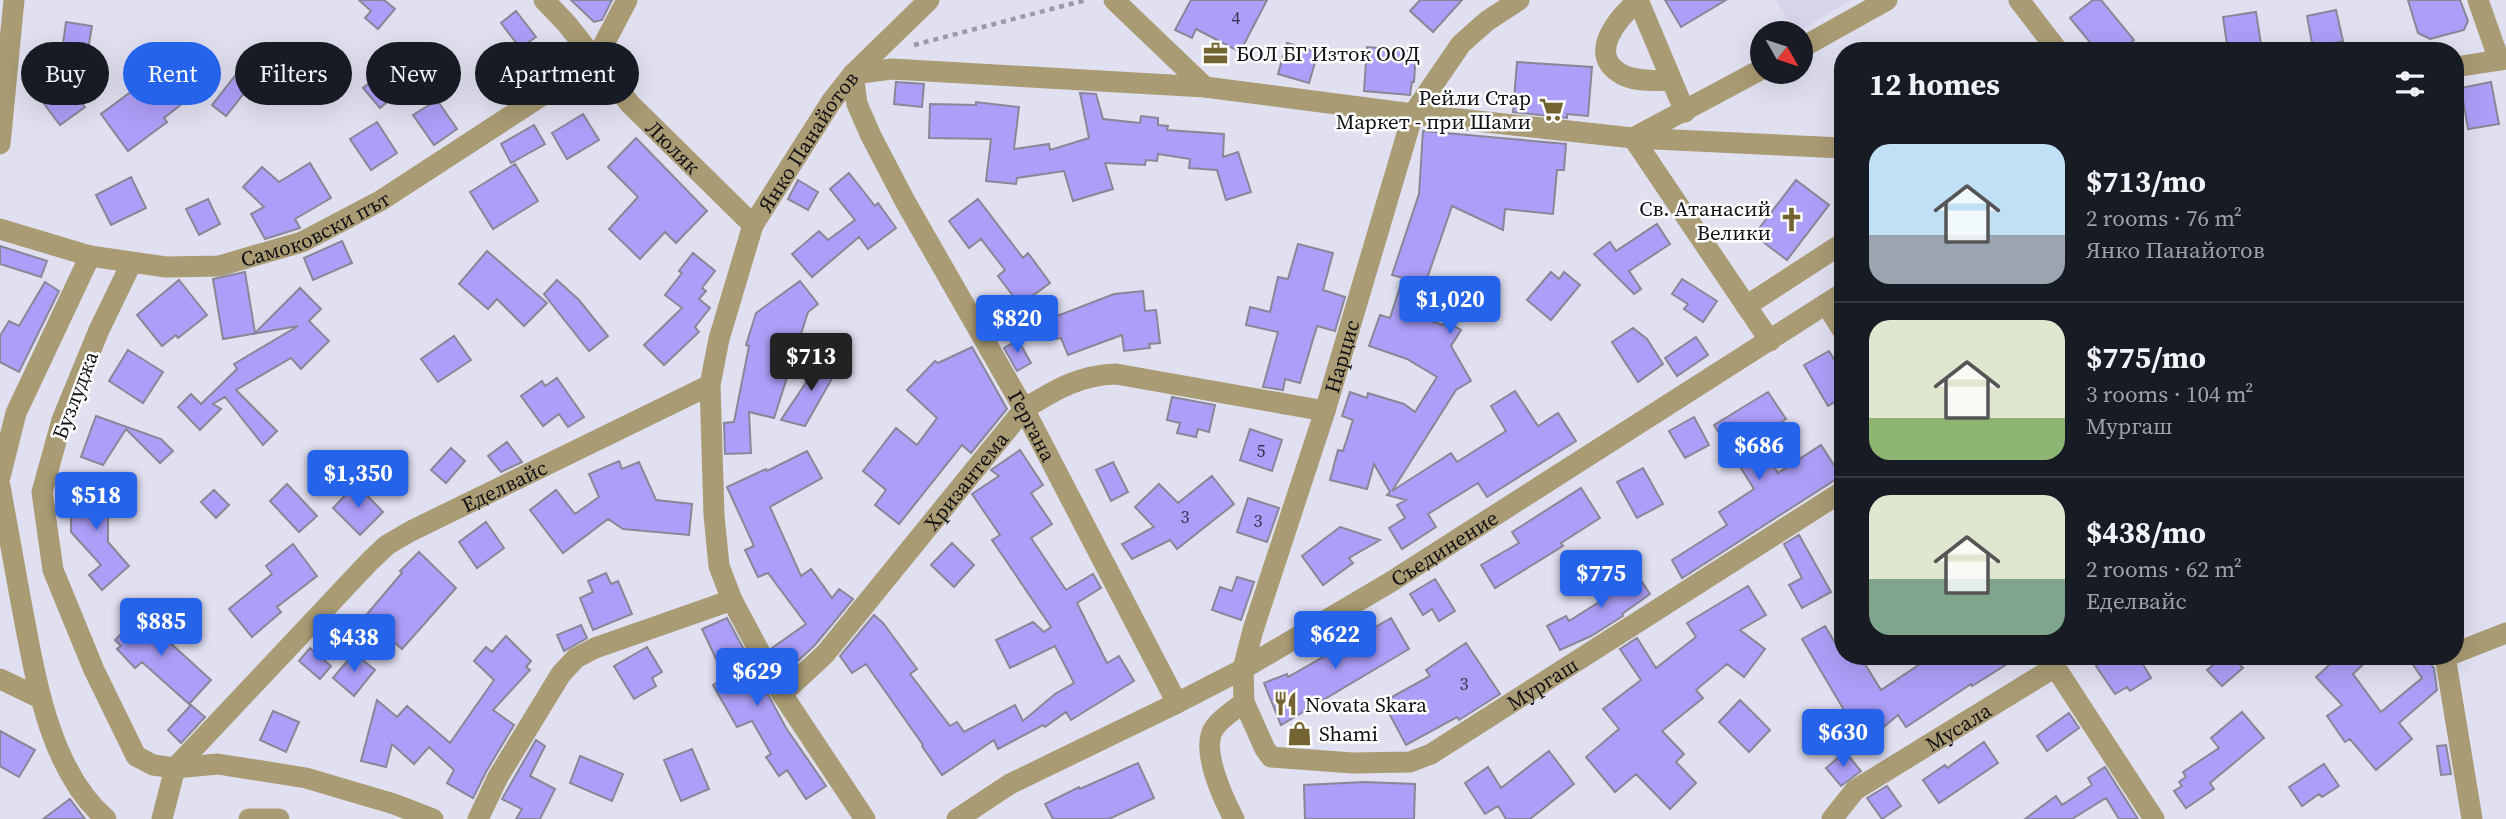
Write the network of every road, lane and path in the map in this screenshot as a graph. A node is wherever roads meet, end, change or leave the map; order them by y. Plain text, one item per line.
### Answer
1 (14, 0) edge
2 (544, 0) edge
3 (627, 0) edge
4 (929, 0) edge
5 (1086, 0) edge
6 (1114, 0) edge
7 (1519, 0) edge
8 (1887, 0) edge
9 (2478, 0) edge
10 (1638, 1) edge
11 (2025, 2) edge
12 (1813, 41) edge
13 (581, 42) edge
14 (606, 42) edge
15 (2052, 42) edge
16 (912, 45) dead end
17 (2503, 59) edge
18 (2464, 66) edge
19 (853, 74) junction
20 (1750, 76) edge
21 (1671, 81) junction
22 (1205, 87) junction
23 (528, 105) edge
24 (631, 105) edge
25 (1685, 111) junction
26 (1413, 114) junction
27 (1633, 138) junction
28 (0, 144) edge
29 (1834, 148) edge
30 (753, 225) junction
31 (0, 229) edge
32 (1834, 249) edge
33 (90, 256) junction
34 (131, 264) junction
35 (1834, 299) edge
36 (1746, 306) junction
37 (1770, 341) junction
38 (710, 385) junction
39 (1024, 409) junction
40 (1325, 411) junction
41 (0, 477) edge
42 (0, 486) edge
43 (1834, 497) edge
44 (732, 600) junction
45 (2506, 633) edge
46 (2464, 650) edge
47 (2046, 665) edge
48 (2053, 665) edge
49 (2449, 665) edge
50 (1242, 668) junction
51 (0, 679) edge
52 (782, 694) junction
53 (40, 698) junction
54 (1244, 702) junction
55 (1177, 703) junction
56 (175, 768) junction
57 (106, 819) edge
58 (162, 819) edge
59 (249, 819) edge
60 (279, 819) edge
61 (433, 819) edge
62 (478, 819) edge
63 (865, 819) edge
64 (957, 819) edge
65 (1234, 819) edge
66 (1832, 819) edge
67 (2154, 819) edge
68 (2472, 819) edge

1 - 28 street
2 - 13 street, Люляк
3 - 14 street
4 - 19 street
5 - 16 path
6 - 22 street
7 - 26 street, Нарцис
8 - 12 street
9 - 17 street
10 - 21 street
10 - 21 street
11 - 15 street
17 - 18 street
19 - 22 street, Янко Панайотов
19 - 30 street, Янко Панайотов
19 - 39 street, Гергана
20 - 25 street
21 - 25 street
22 - 26 street, Янко Панайотов
23 - 34 street, Самоковски път
24 - 30 street, Люляк
25 - 27 street
26 - 27 street, Янко Панайотов
26 - 40 street, Нарцис
27 - 29 street, Янко Панайотов
27 - 36 street
30 - 38 street, Янко Панайотов
31 - 33 street, Самоковски път
32 - 36 street
33 - 34 street, Самоковски път
33 - 41 street, Бузлуджа
34 - 56 street, Бузлуджа
35 - 37 street, Съединение
36 - 37 street
37 - 50 street, Съединение
38 - 44 street, Янко Панайотов
38 - 56 street, Еделвайс
39 - 40 street, Хризантема
39 - 52 street, Хризантема
39 - 55 street, Гергана
40 - 50 street, Нарцис
42 - 53 street
43 - 54 street, Мургаш
44 - 52 street, Янко Панайотов
44 - 62 street
45 - 46 street
47 - 66 street, Мусала
48 - 67 street
49 - 68 street
50 - 54 street
50 - 55 street, Съединение
51 - 53 street
52 - 63 street, Янко Панайотов
53 - 57 street
54 - 65 street
55 - 64 street, Съединение
56 - 58 street
56 - 61 street
59 - 60 street

